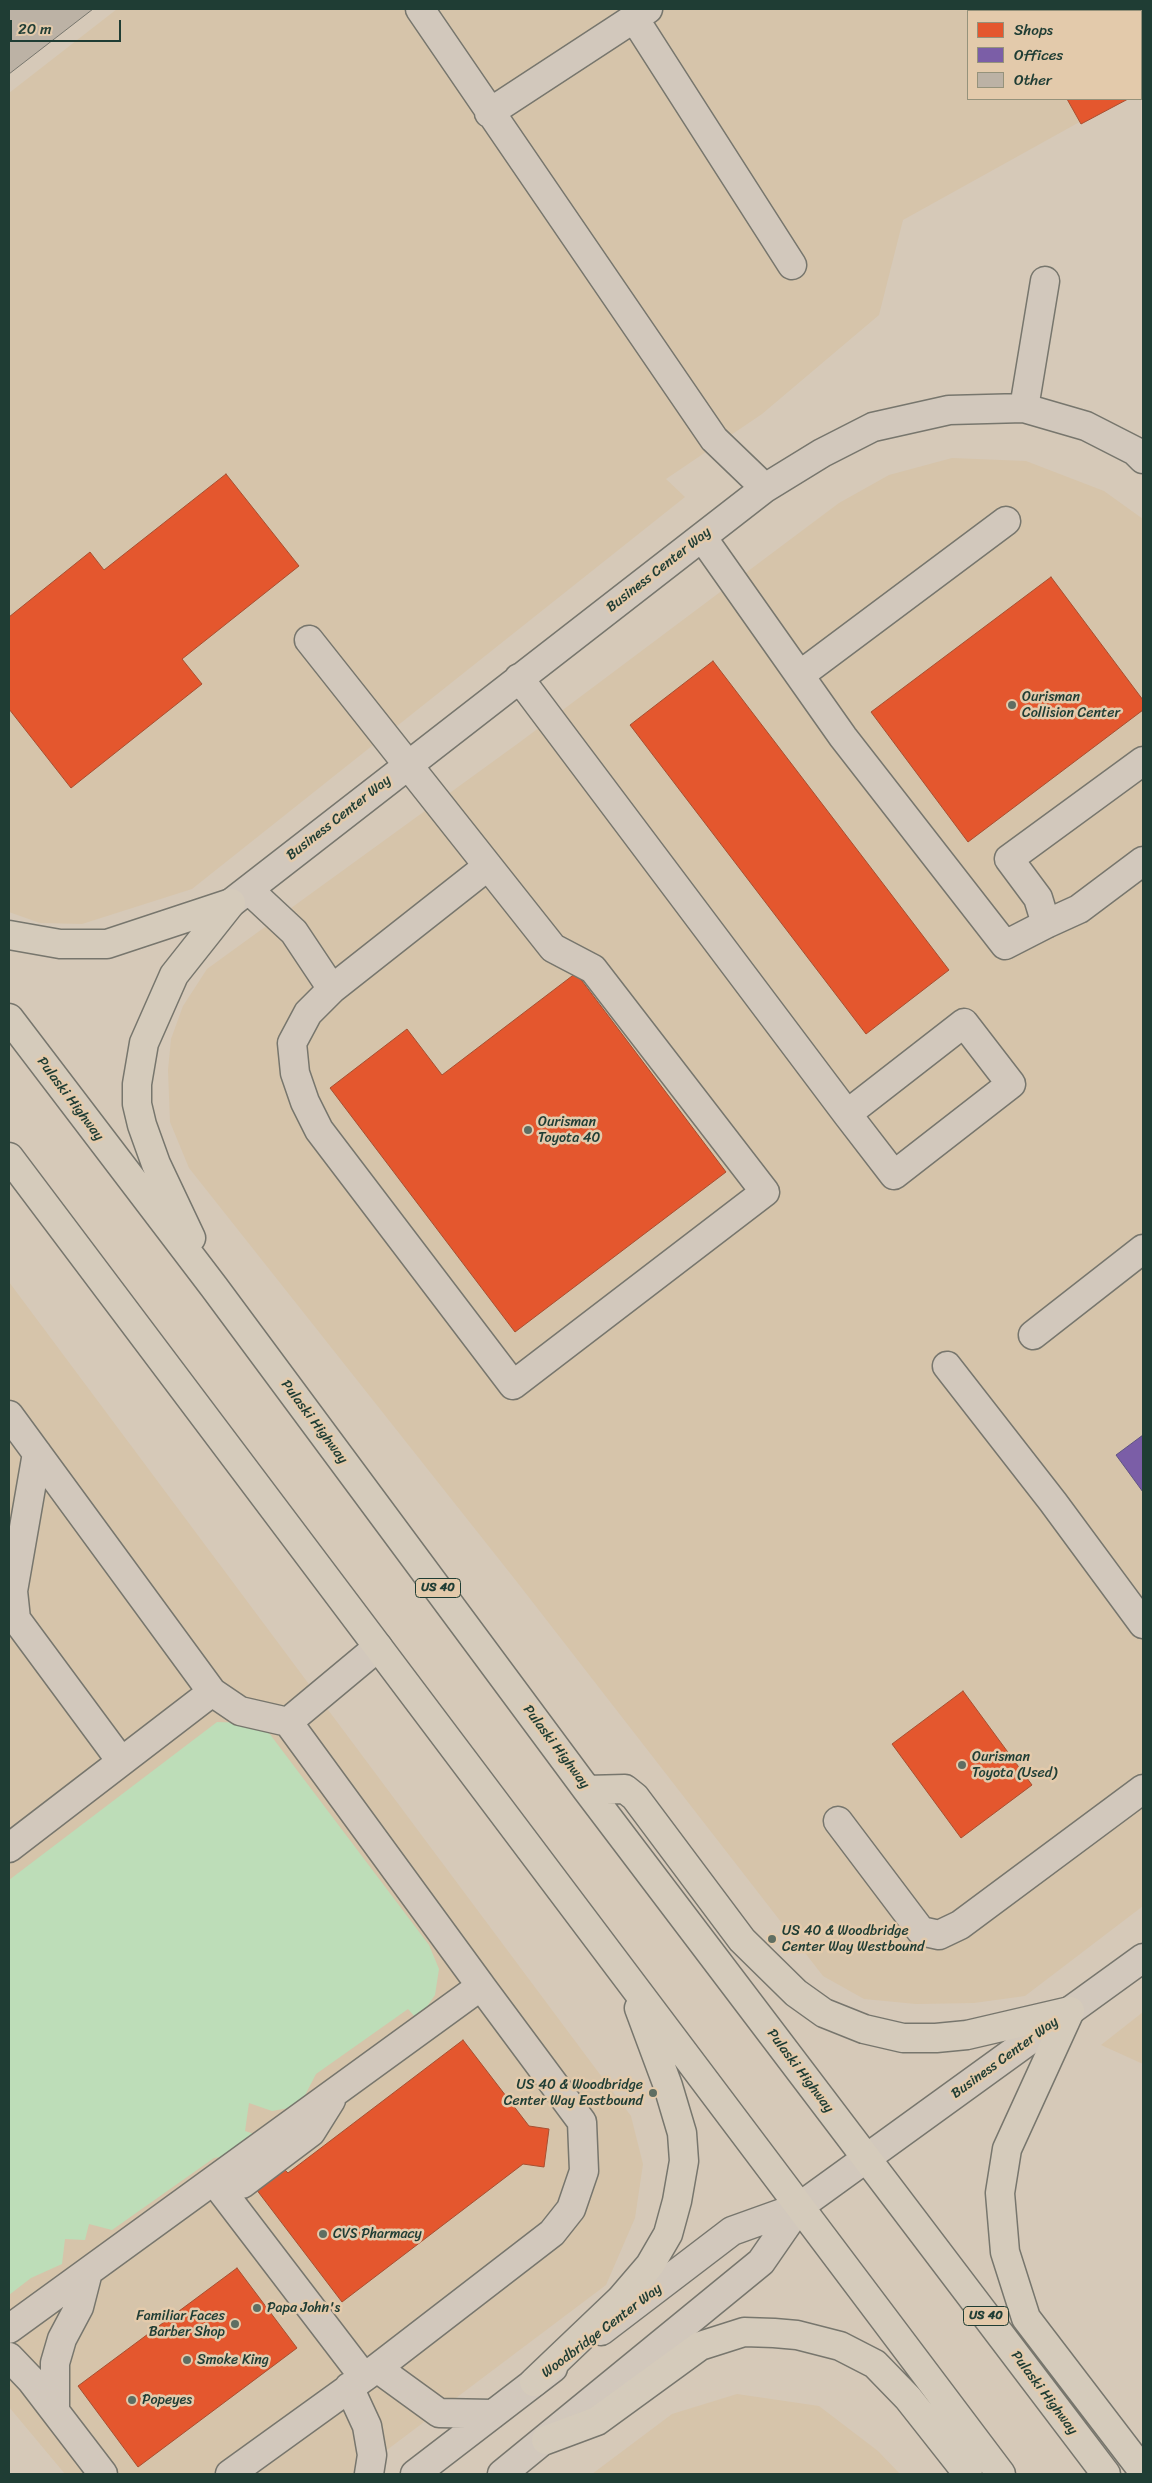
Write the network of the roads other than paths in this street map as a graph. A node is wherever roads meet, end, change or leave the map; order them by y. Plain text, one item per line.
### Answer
1 (420, 9) edge
2 (641, 14) edge
3 (489, 113) junction
4 (792, 265) dead end
5 (1045, 280) dead end
6 (1024, 408) junction
7 (1143, 459) edge
8 (765, 488) junction
9 (1006, 521) dead end
10 (702, 537) junction
11 (309, 640) dead end
12 (800, 676) junction
13 (519, 678) junction
14 (1143, 761) edge
15 (407, 765) junction
16 (1143, 860) edge
17 (488, 866) junction
18 (240, 896) junction
19 (1046, 924) junction
20 (9, 935) edge
21 (332, 989) junction
22 (9, 1018) edge
23 (847, 1114) junction
24 (9, 1157) edge
25 (1143, 1249) edge
26 (214, 1287) junction
27 (1033, 1335) dead end
28 (947, 1366) dead end
29 (9, 1415) edge
30 (37, 1453) junction
31 (1143, 1624) edge
32 (378, 1647) junction
33 (212, 1692) junction
34 (288, 1722) junction
35 (121, 1761) junction
36 (1143, 1789) edge
37 (588, 1790) junction
38 (838, 1821) dead end
39 (9, 1848) edge
40 (1143, 1958) edge
41 (628, 1978) junction
42 (481, 1986) junction
43 (1070, 2011) junction
44 (866, 2158) junction
45 (214, 2181) junction
46 (799, 2207) junction
47 (88, 2272) junction
48 (9, 2329) edge
49 (9, 2357) edge
50 (363, 2377) junction
51 (534, 2382) junction
52 (55, 2411) junction
53 (493, 2414) junction
54 (546, 2440) junction
55 (1143, 2472) edge
56 (104, 2474) edge
57 (230, 2474) edge
58 (368, 2474) edge
59 (415, 2474) edge
60 (502, 2474) edge
61 (968, 2474) edge
62 (1001, 2474) edge
63 (1106, 2474) edge

1 - 3 street
2 - 3 street
2 - 4 street
3 - 8 street
5 - 6 street
6 - 7 street, Business Center Way
6 - 8 street, Business Center Way
8 - 10 street, Business Center Way
9 - 12 street
10 - 12 street
10 - 13 street, Business Center Way
11 - 15 street
12 - 19 street
13 - 15 street, Business Center Way
13 - 23 street
14 - 19 street
15 - 17 street
15 - 18 street, Business Center Way
16 - 19 street
17 - 21 street
17 - 21 street
18 - 20 highway
18 - 21 street
18 - 26 highway
22 - 26 highway, Pulaski Highway / US 40
23 - 23 street
24 - 32 highway
25 - 27 street
26 - 37 highway, Pulaski Highway / US 40
28 - 31 street
29 - 30 street
30 - 33 street
30 - 35 street
32 - 34 street
32 - 41 highway
33 - 34 street
33 - 35 street
34 - 42 street
35 - 39 street
36 - 38 street
37 - 43 highway
37 - 44 highway, Pulaski Highway / US 40
40 - 43 street, Business Center Way
41 - 46 highway
41 - 51 highway
42 - 45 street
42 - 50 street
43 - 44 street, Business Center Way
43 - 55 highway
44 - 46 street, Woodbridge Center Way
44 - 63 highway, Pulaski Highway / US 40
45 - 47 street
45 - 50 street
46 - 51 street, Woodbridge Center Way
46 - 54 street, Woodbridge Center Way
46 - 62 highway
47 - 48 street
47 - 52 street
49 - 52 street
50 - 53 street
50 - 57 street
50 - 58 street
51 - 53 street, Woodbridge Center Way
52 - 56 street
53 - 59 street, Woodbridge Center Way
54 - 60 street, Woodbridge Center Way
54 - 61 highway

